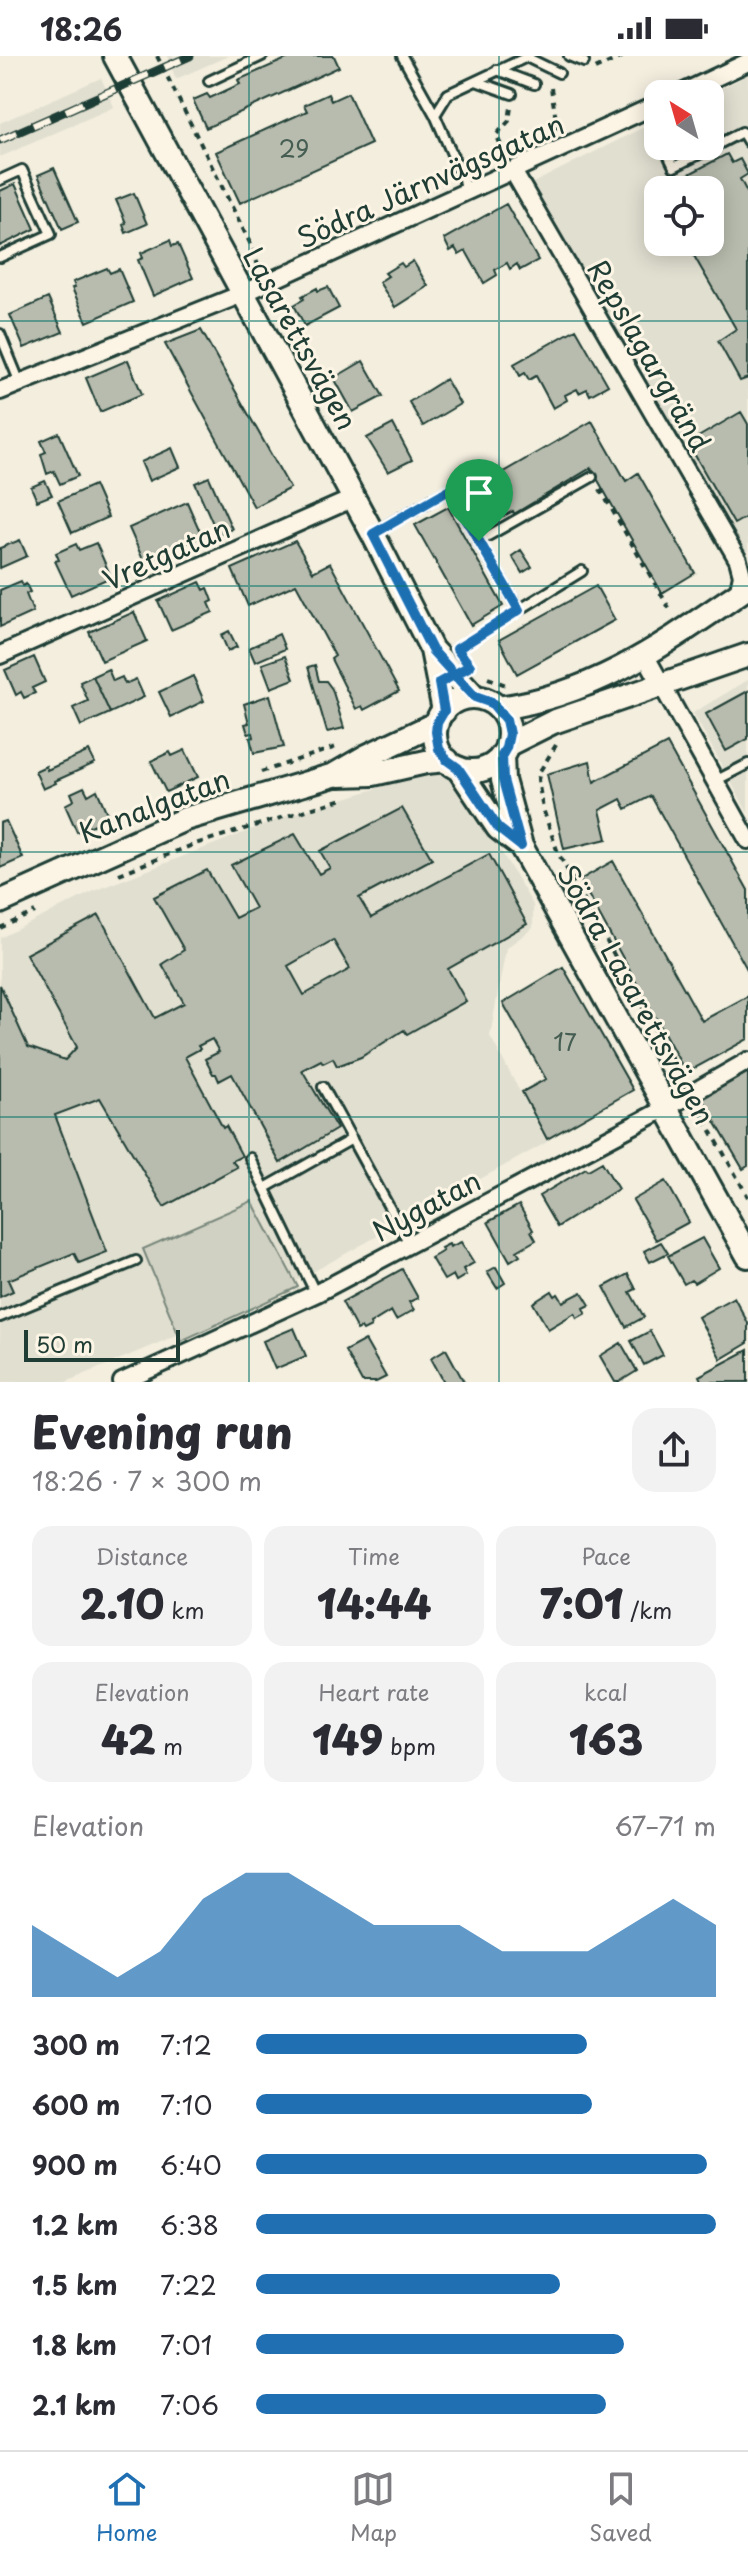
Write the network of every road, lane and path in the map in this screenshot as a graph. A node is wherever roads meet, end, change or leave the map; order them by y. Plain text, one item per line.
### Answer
1 (115, 56) edge
2 (157, 56) edge
3 (262, 56) edge
4 (402, 56) edge
5 (569, 56) edge
6 (624, 56) edge
7 (527, 57) edge
8 (584, 62) dead end
9 (748, 62) edge
10 (497, 70) junction
11 (587, 72) dead end
12 (559, 73) dead end
13 (476, 80) junction
14 (710, 80) edge
15 (209, 81) dead end
16 (563, 83) dead end
17 (534, 84) dead end
18 (514, 98) joint
19 (644, 111) edge
20 (435, 115) junction
21 (724, 141) edge
22 (748, 142) edge
23 (560, 150) junction
24 (671, 160) edge
25 (688, 160) edge
26 (513, 171) junction
27 (0, 180) edge
28 (468, 191) junction
29 (0, 257) edge
30 (264, 284) junction
31 (242, 294) junction
32 (0, 334) edge
33 (20, 383) junction
34 (0, 391) edge
35 (592, 477) joint
36 (354, 498) junction
37 (373, 534) junction
38 (479, 541) junction
39 (744, 566) edge
40 (582, 571) dead end
41 (743, 591) edge
42 (519, 610) junction
43 (676, 620) dead end
44 (441, 645) junction
45 (457, 649) junction
46 (0, 655) edge
47 (645, 655) junction
48 (748, 655) edge
49 (462, 671) junction
50 (661, 683) junction
51 (518, 687) dead end
52 (475, 697) junction
53 (498, 708) junction
54 (441, 717) junction
55 (344, 745) dead end
56 (505, 750) junction
57 (453, 764) junction
58 (748, 764) edge
59 (258, 773) dead end
60 (334, 775) junction
61 (715, 781) junction
62 (355, 795) dead end
63 (514, 819) junction
64 (748, 840) edge
65 (521, 846) junction
66 (113, 877) dead end
67 (0, 902) edge
68 (42, 908) dead end
69 (0, 928) edge
70 (748, 1061) edge
71 (323, 1087) dead end
72 (691, 1093) junction
73 (666, 1108) junction
74 (352, 1139) junction
75 (250, 1158) dead end
76 (265, 1188) junction
77 (748, 1197) edge
78 (405, 1236) dead end
79 (748, 1256) edge
80 (136, 1261) dead end
81 (312, 1286) dead end
82 (0, 1317) edge
83 (122, 1382) edge

1 - 31 main road, Lasarettsvägen
2 - 30 path
3 - 15 lane
4 - 20 lane
5 - 8 lane
6 - 11 path
7 - 10 lane
7 - 12 lane
9 - 14 street
10 - 13 lane
10 - 17 lane
13 - 18 lane
13 - 20 lane
16 - 23 path
18 - 26 path
19 - 23 street, Södra Järnvägsgatan
20 - 28 lane
21 - 22 lane
23 - 26 street, Södra Järnvägsgatan
24 - 25 lane
26 - 28 street, Södra Järnvägsgatan
26 - 39 street, Repslagargränd
27 - 29 lane
28 - 30 street, Södra Järnvägsgatan
30 - 31 street, Södra Järnvägsgatan
31 - 33 street, Södra Järnvägsgatan
31 - 36 main road, Lasarettsvägen
32 - 33 lane
33 - 34 street, Södra Järnvägsgatan
35 - 38 lane
35 - 43 path
36 - 37 main road, Lasarettsvägen
36 - 46 street, Vretgatan
37 - 38 lane
37 - 44 main road, Lasarettsvägen
38 - 42 lane
39 - 41 street, Repslagargränd
40 - 42 lane
41 - 47 main road
42 - 45 path
44 - 45 path
44 - 49 main road, Lasarettsvägen
44 - 54 main road, Lasarettsvägen
45 - 49 path
47 - 50 street
47 - 53 main road
48 - 50 main road
49 - 51 path
49 - 52 main road, Lasarettsvägen
50 - 56 main road
50 - 61 street
52 - 53 main road
52 - 54 main road
53 - 56 main road
54 - 57 main road
54 - 60 main road, Kanalgatan
55 - 59 path
56 - 57 main road
56 - 63 main road, Södra Lasarettsvägen
57 - 60 main road, Kanalgatan
57 - 65 main road, Södra Lasarettsvägen
58 - 61 lane
60 - 67 main road, Kanalgatan
61 - 64 street
62 - 66 path
63 - 65 main road, Södra Lasarettsvägen
63 - 72 path
65 - 73 main road, Södra Lasarettsvägen
68 - 69 path
70 - 72 street, Nygatan
71 - 74 lane
72 - 73 street, Nygatan
72 - 77 path
73 - 79 main road, Södra Lasarettsvägen
73 - 83 street, Nygatan
74 - 76 lane
74 - 78 lane
75 - 76 lane
76 - 81 lane
80 - 82 lane

